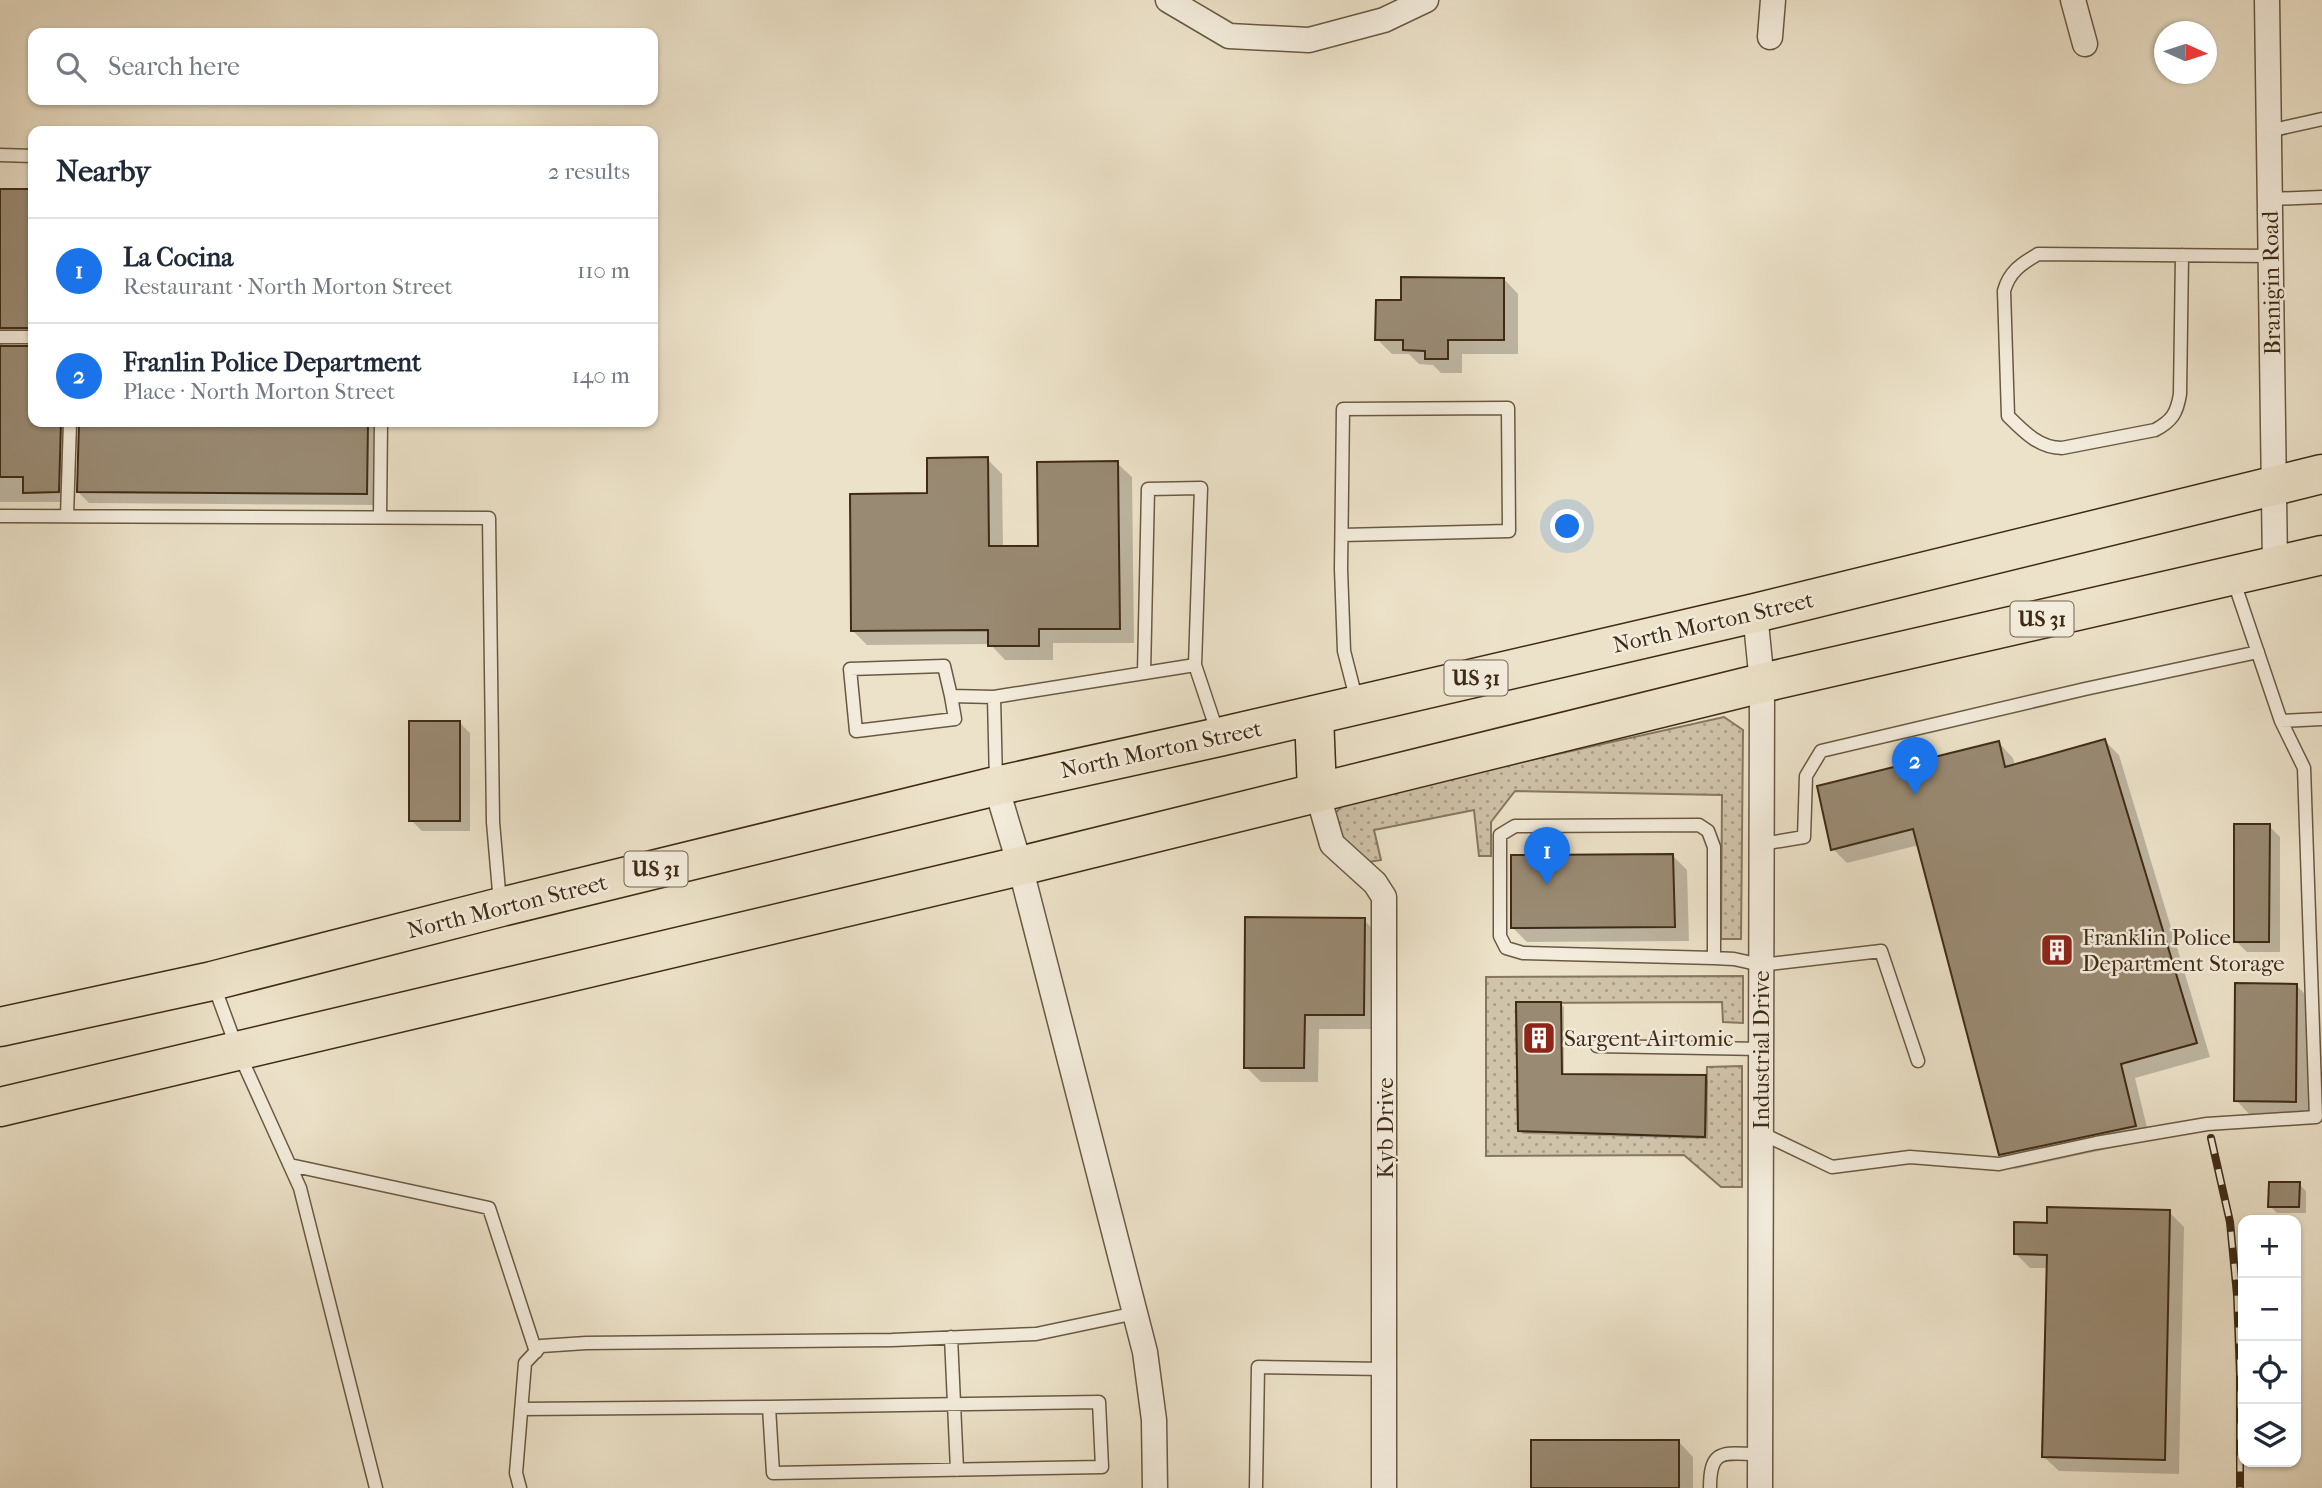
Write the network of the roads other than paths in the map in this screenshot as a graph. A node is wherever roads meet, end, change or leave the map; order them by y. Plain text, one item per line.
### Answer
1 (1168, 0) edge
2 (1426, 0) edge
3 (1773, 0) edge
4 (2073, 0) edge
5 (2267, 0) edge
6 (1770, 37) dead end
7 (2085, 44) dead end
8 (2322, 119) edge
9 (2269, 131) junction
10 (0, 155) edge
11 (28, 156) edge
12 (2270, 198) junction
13 (2321, 201) edge
14 (2182, 256) junction
15 (2271, 257) junction
16 (0, 337) edge
17 (28, 337) edge
18 (70, 427) edge
19 (381, 427) edge
20 (2322, 474) edge
21 (2274, 485) junction
22 (0, 516) edge
23 (67, 516) junction
24 (380, 518) junction
25 (1342, 535) junction
26 (2322, 555) edge
27 (2275, 566) junction
28 (2232, 576) junction
29 (1755, 613) junction
30 (2258, 652) junction
31 (1195, 664) junction
32 (1144, 673) junction
33 (1762, 683) junction
34 (951, 696) junction
35 (994, 697) junction
36 (1358, 706) junction
37 (1314, 715) junction
38 (2322, 719) edge
39 (2281, 721) junction
40 (1219, 737) junction
41 (996, 786) junction
42 (1317, 792) junction
43 (1762, 844) junction
44 (1020, 866) junction
45 (501, 907) junction
46 (1713, 958) junction
47 (1761, 965) junction
48 (212, 981) junction
49 (0, 1027) edge
50 (1597, 1046) dead end
51 (1761, 1049) junction
52 (238, 1051) junction
53 (1918, 1061) dead end
54 (0, 1107) edge
55 (1761, 1133) junction
56 (290, 1165) junction
57 (1136, 1313) junction
58 (951, 1337) junction
59 (536, 1352) junction
60 (1384, 1369) junction
61 (953, 1404) junction
62 (769, 1406) junction
63 (521, 1409) junction
64 (1760, 1454) junction
65 (957, 1470) junction
66 (376, 1488) edge
67 (520, 1488) edge
68 (1155, 1488) edge
69 (1256, 1488) edge
70 (1384, 1488) edge
71 (1710, 1488) edge
72 (1760, 1488) edge

1 - 2 street
3 - 6 street
4 - 7 street
5 - 9 street, Branigin Road
8 - 9 lane
9 - 12 street, Branigin Road
10 - 11 lane
12 - 13 lane
12 - 15 street, Branigin Road
14 - 14 lane
14 - 15 lane
15 - 21 street, Branigin Road
16 - 17 lane
18 - 23 lane
19 - 24 lane
20 - 21 main road, North Morton Street / US 31
21 - 27 street, Branigin Road
21 - 29 main road, North Morton Street / US 31
22 - 23 lane
23 - 24 lane
24 - 45 lane
25 - 25 lane
25 - 36 lane
26 - 27 main road, US 31
27 - 28 main road, US 31
28 - 30 lane
28 - 33 main road, US 31
29 - 33 street, Industrial Drive
29 - 36 main road, North Morton Street / US 31
30 - 39 lane
30 - 43 lane
31 - 32 lane
31 - 32 lane
31 - 40 lane
32 - 35 lane
33 - 42 main road, US 31
33 - 43 street, Industrial Drive
34 - 34 lane
34 - 35 lane
35 - 41 lane
36 - 37 main road, North Morton Street / US 31
37 - 40 main road, North Morton Street / US 31
37 - 42 main road
38 - 39 lane
39 - 55 lane
40 - 41 main road, North Morton Street / US 31
41 - 44 street
41 - 45 main road, North Morton Street / US 31
42 - 44 main road, US 31
42 - 60 street, Kyb Drive
43 - 47 street, Industrial Drive
44 - 52 main road, US 31
44 - 57 street
45 - 48 main road, North Morton Street / US 31
46 - 46 lane
46 - 47 lane
47 - 51 street, Industrial Drive
47 - 53 lane
48 - 49 main road, North Morton Street / US 31
48 - 52 lane
50 - 51 lane
51 - 55 street, Industrial Drive
52 - 54 main road, US 31
52 - 56 lane
55 - 64 street, Industrial Drive
56 - 59 lane
56 - 66 lane
57 - 58 lane
57 - 68 street
58 - 59 lane
58 - 61 lane
59 - 63 lane
60 - 69 lane
60 - 70 street, Kyb Drive
61 - 62 lane
61 - 65 lane
61 - 65 lane
62 - 63 lane
62 - 65 lane
63 - 67 lane
64 - 71 lane
64 - 72 street, Industrial Drive

